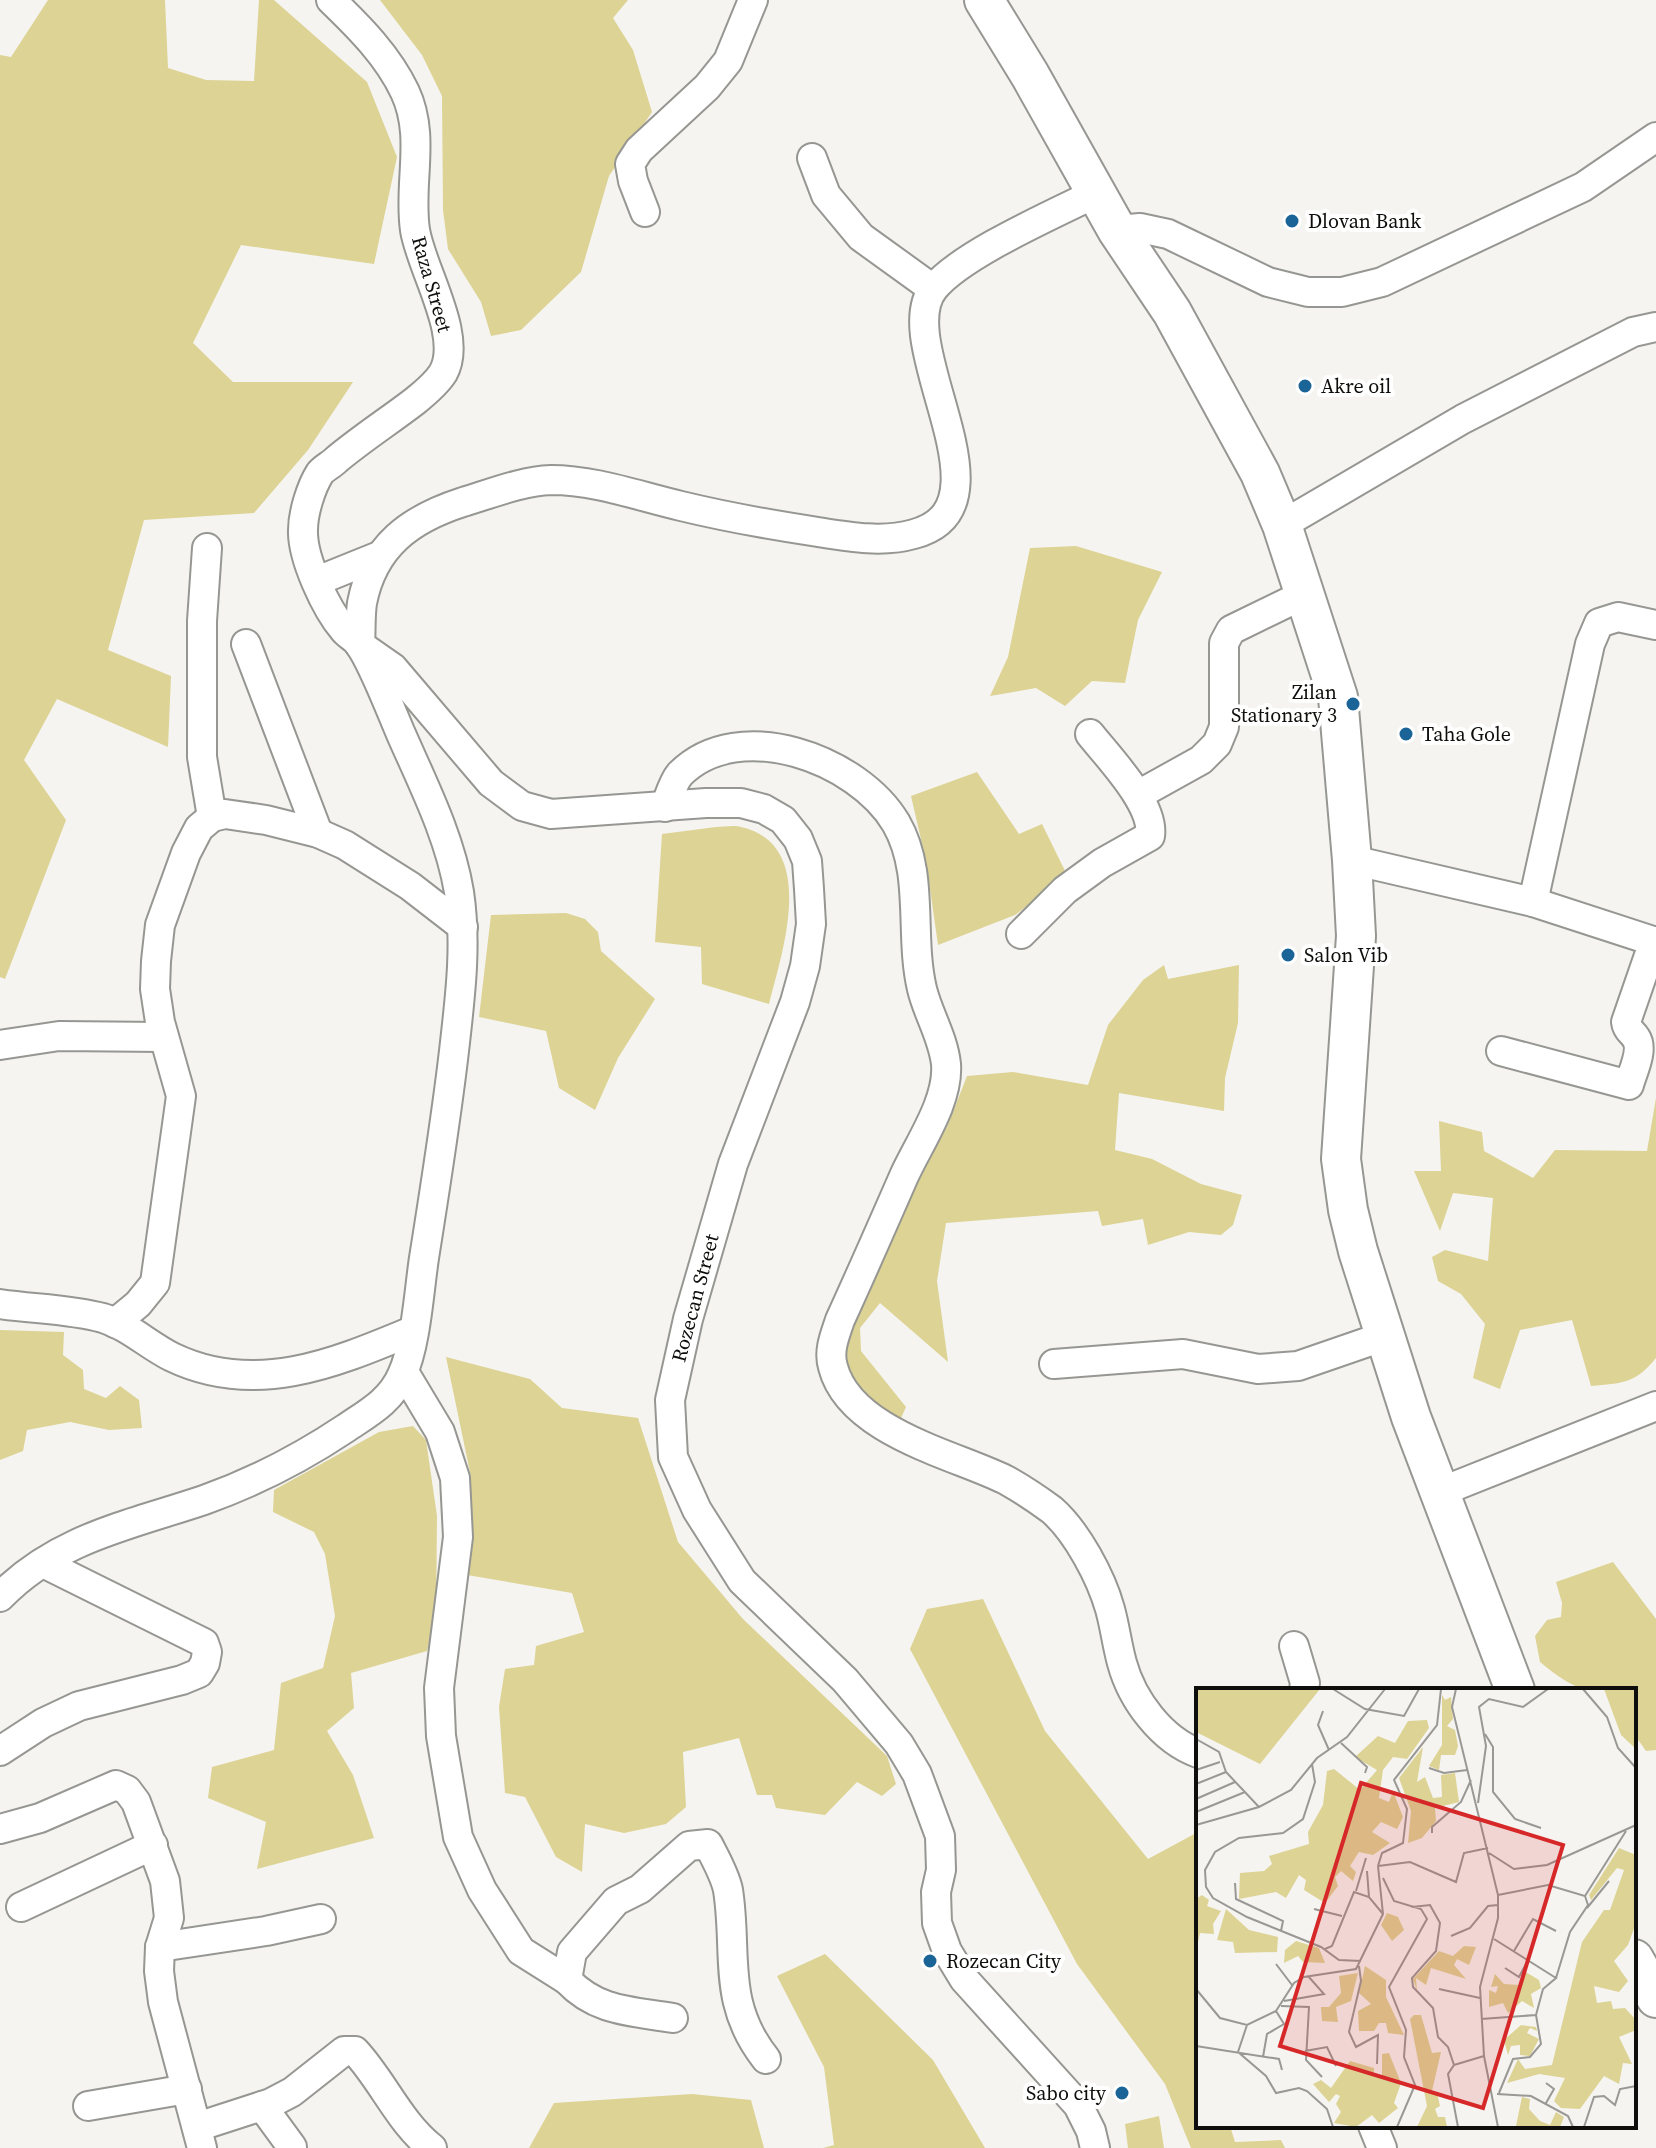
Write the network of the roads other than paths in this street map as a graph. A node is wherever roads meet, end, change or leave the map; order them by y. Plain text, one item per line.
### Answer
1 (331, 0) edge
2 (753, 0) edge
3 (984, 0) edge
4 (1656, 137) edge
5 (812, 158) dead end
6 (1096, 193) junction
7 (645, 212) dead end
8 (1117, 230) junction
9 (933, 289) junction
10 (1656, 327) edge
11 (1282, 525) junction
12 (207, 548) dead end
13 (379, 556) junction
14 (317, 581) junction
15 (1305, 594) junction
16 (1656, 625) edge
17 (246, 644) dead end
18 (360, 645) junction
19 (1090, 734) dead end
20 (1138, 795) junction
21 (665, 807) junction
22 (212, 817) junction
23 (318, 833) junction
24 (1352, 860) junction
25 (1533, 902) junction
26 (463, 927) junction
27 (1021, 934) dead end
28 (1655, 942) edge
29 (163, 1037) junction
30 (0, 1045) edge
31 (1501, 1051) dead end
32 (0, 1304) edge
33 (115, 1323) junction
34 (412, 1331) junction
35 (1385, 1336) junction
36 (1054, 1364) dead end
37 (404, 1372) junction
38 (1656, 1406) edge
39 (1440, 1492) junction
40 (43, 1563) junction
41 (0, 1597) edge
42 (1294, 1646) dead end
43 (1304, 1688) edge
44 (1514, 1688) edge
45 (0, 1751) edge
46 (1196, 1752) edge
47 (0, 1829) edge
48 (153, 1845) junction
49 (21, 1907) dead end
50 (321, 1919) dead end
51 (160, 1947) junction
52 (1636, 1963) edge
53 (567, 1980) junction
54 (1656, 1998) edge
55 (673, 2018) dead end
56 (766, 2059) dead end
57 (187, 2089) junction
58 (88, 2106) dead end
59 (262, 2106) junction
60 (1374, 2128) edge
61 (200, 2138) edge
62 (292, 2147) edge
63 (432, 2148) edge
64 (1095, 2148) edge
65 (1382, 2148) edge

1 - 14 street, Raza Street
2 - 7 street
3 - 6 street
4 - 8 street
5 - 9 street
6 - 8 street
6 - 9 street
8 - 11 street
9 - 13 street
10 - 11 street
11 - 15 street
12 - 22 street
13 - 14 street
13 - 18 street
14 - 18 street, Raza Street
15 - 20 street
15 - 24 street
16 - 25 street
17 - 23 street
18 - 21 street, Rozecan Street
18 - 26 street
19 - 20 street
20 - 27 street
21 - 46 street
21 - 64 street, Rozecan Street
22 - 23 street
22 - 29 street
23 - 26 street
24 - 25 street
24 - 35 street
25 - 28 street
26 - 34 street
28 - 31 street
29 - 30 street
29 - 33 street
32 - 33 street
33 - 34 street
34 - 37 street
35 - 36 street
35 - 39 street
37 - 40 street
37 - 53 street
38 - 39 street
39 - 44 street
40 - 41 street
40 - 45 street
42 - 43 street
47 - 48 street
48 - 49 street
48 - 51 street
50 - 51 street
51 - 57 street
52 - 54 street
53 - 55 street
53 - 56 street
57 - 58 street
57 - 61 street
59 - 61 street
59 - 62 street
59 - 63 street
60 - 65 street

